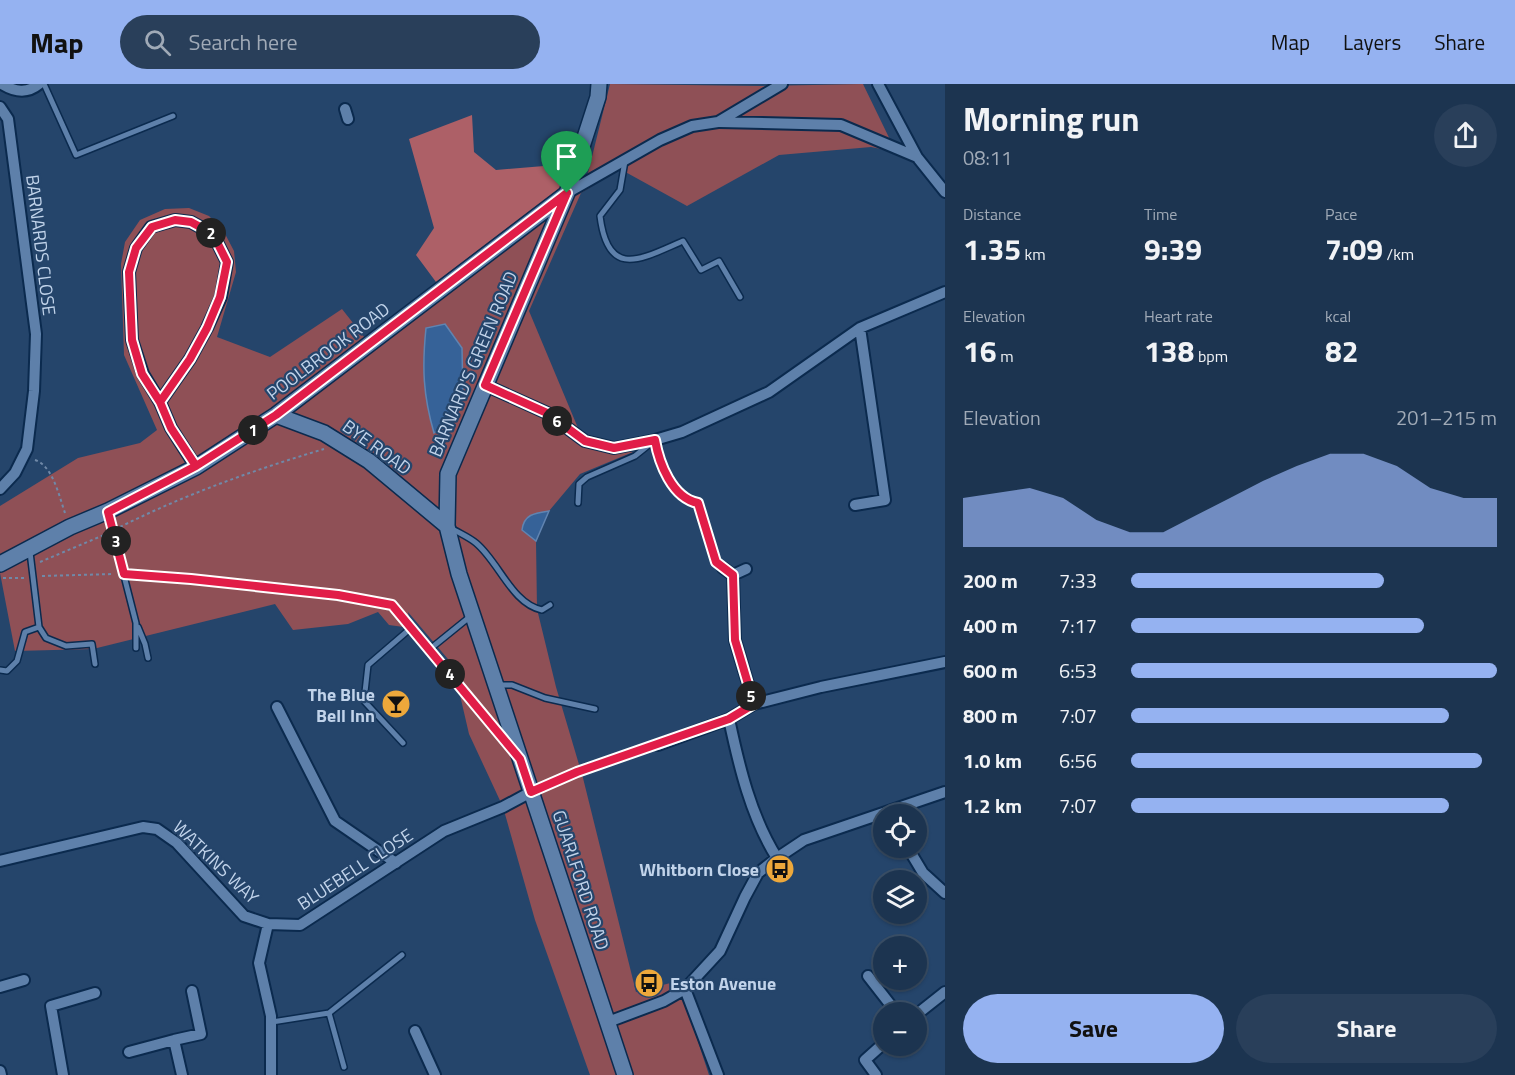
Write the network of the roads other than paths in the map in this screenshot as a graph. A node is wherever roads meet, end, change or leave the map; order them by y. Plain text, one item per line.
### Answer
1 (2, 84) edge
2 (39, 84) edge
3 (44, 84) edge
4 (599, 84) edge
5 (782, 84) edge
6 (878, 84) edge
7 (0, 107) edge
8 (173, 116) dead end
9 (718, 122) junction
10 (917, 157) junction
11 (625, 159) junction
12 (945, 192) edge
13 (567, 193) junction
14 (945, 292) edge
15 (740, 297) dead end
16 (860, 328) junction
17 (485, 385) junction
18 (160, 402) junction
19 (276, 415) junction
20 (655, 440) junction
21 (196, 466) junction
22 (676, 488) road end
23 (0, 489) edge
24 (578, 503) dead end
25 (855, 505) dead end
26 (108, 512) junction
27 (447, 526) junction
28 (30, 550) junction
29 (0, 564) edge
30 (723, 568) road end
31 (746, 569) dead end
32 (733, 575) junction
33 (550, 605) dead end
34 (473, 614) junction
35 (136, 623) junction
36 (39, 627) junction
37 (136, 648) dead end
38 (430, 649) junction
39 (148, 658) dead end
40 (945, 662) edge
41 (95, 664) dead end
42 (0, 670) edge
43 (496, 685) junction
44 (754, 704) junction
45 (277, 707) dead end
46 (595, 709) dead end
47 (729, 719) junction
48 (403, 743) dead end
49 (658, 745) road end
50 (520, 759) junction
51 (531, 792) junction
52 (945, 792) edge
53 (913, 804) edge
54 (873, 818) edge
55 (777, 858) junction
56 (914, 858) edge
57 (0, 861) edge
58 (396, 863) junction
59 (945, 893) edge
60 (268, 924) junction
61 (402, 955) dead end
62 (868, 976) dead end
63 (24, 980) dead end
64 (0, 987) edge
65 (685, 989) junction
66 (192, 991) dead end
67 (945, 992) edge
68 (95, 993) dead end
69 (888, 1002) edge
70 (927, 1006) edge
71 (329, 1013) junction
72 (272, 1022) junction
73 (608, 1022) junction
74 (415, 1031) dead end
75 (174, 1040) junction
76 (129, 1052) dead end
77 (873, 1053) edge
78 (344, 1067) dead end
79 (63, 1075) edge
80 (182, 1075) edge
81 (271, 1075) edge
82 (435, 1075) edge
83 (625, 1075) edge
84 (718, 1075) edge
85 (876, 1075) edge

1 - 2 street
3 - 8 lane
4 - 13 main road, BARNARD'S GREEN ROAD
5 - 9 street
6 - 10 street
7 - 23 street, BARNARDS CLOSE
9 - 10 street
9 - 11 street
10 - 12 street
11 - 13 street
11 - 15 lane
13 - 17 main road, BARNARD'S GREEN ROAD
13 - 19 main road, POOLBROOK ROAD
14 - 16 street
16 - 20 street
16 - 25 street
17 - 20 street
17 - 27 main road, BARNARD'S GREEN ROAD
18 - 18 street
18 - 21 street
19 - 21 main road, POOLBROOK ROAD
19 - 27 main road, BYE ROAD
20 - 22 lane
20 - 24 lane
21 - 26 main road, POOLBROOK ROAD
26 - 28 main road, POOLBROOK ROAD
26 - 35 lane
27 - 33 lane
27 - 34 main road, GUARLFORD ROAD
28 - 29 main road, POOLBROOK ROAD
28 - 36 lane
30 - 32 street
31 - 32 street
32 - 44 street
34 - 38 lane
34 - 43 main road, GUARLFORD ROAD
35 - 37 lane
35 - 39 lane
36 - 41 lane
36 - 42 lane
38 - 48 lane
38 - 50 lane
40 - 44 street
43 - 46 lane
43 - 50 main road, GUARLFORD ROAD
44 - 47 street
45 - 58 street
47 - 49 street
47 - 55 street
50 - 51 main road, GUARLFORD ROAD
51 - 58 street, BLUEBELL CLOSE
51 - 73 main road, GUARLFORD ROAD
52 - 53 street
54 - 55 street
55 - 65 street
56 - 59 street
57 - 60 street, WATKINS WAY
58 - 60 street, BLUEBELL CLOSE
60 - 72 street
61 - 71 lane
62 - 69 street
63 - 64 street
65 - 73 street
65 - 84 street
66 - 75 street
67 - 70 street
68 - 79 street
71 - 72 lane
71 - 78 lane
72 - 81 street
73 - 83 main road, GUARLFORD ROAD
74 - 82 street
75 - 76 street
75 - 80 street
77 - 85 street

